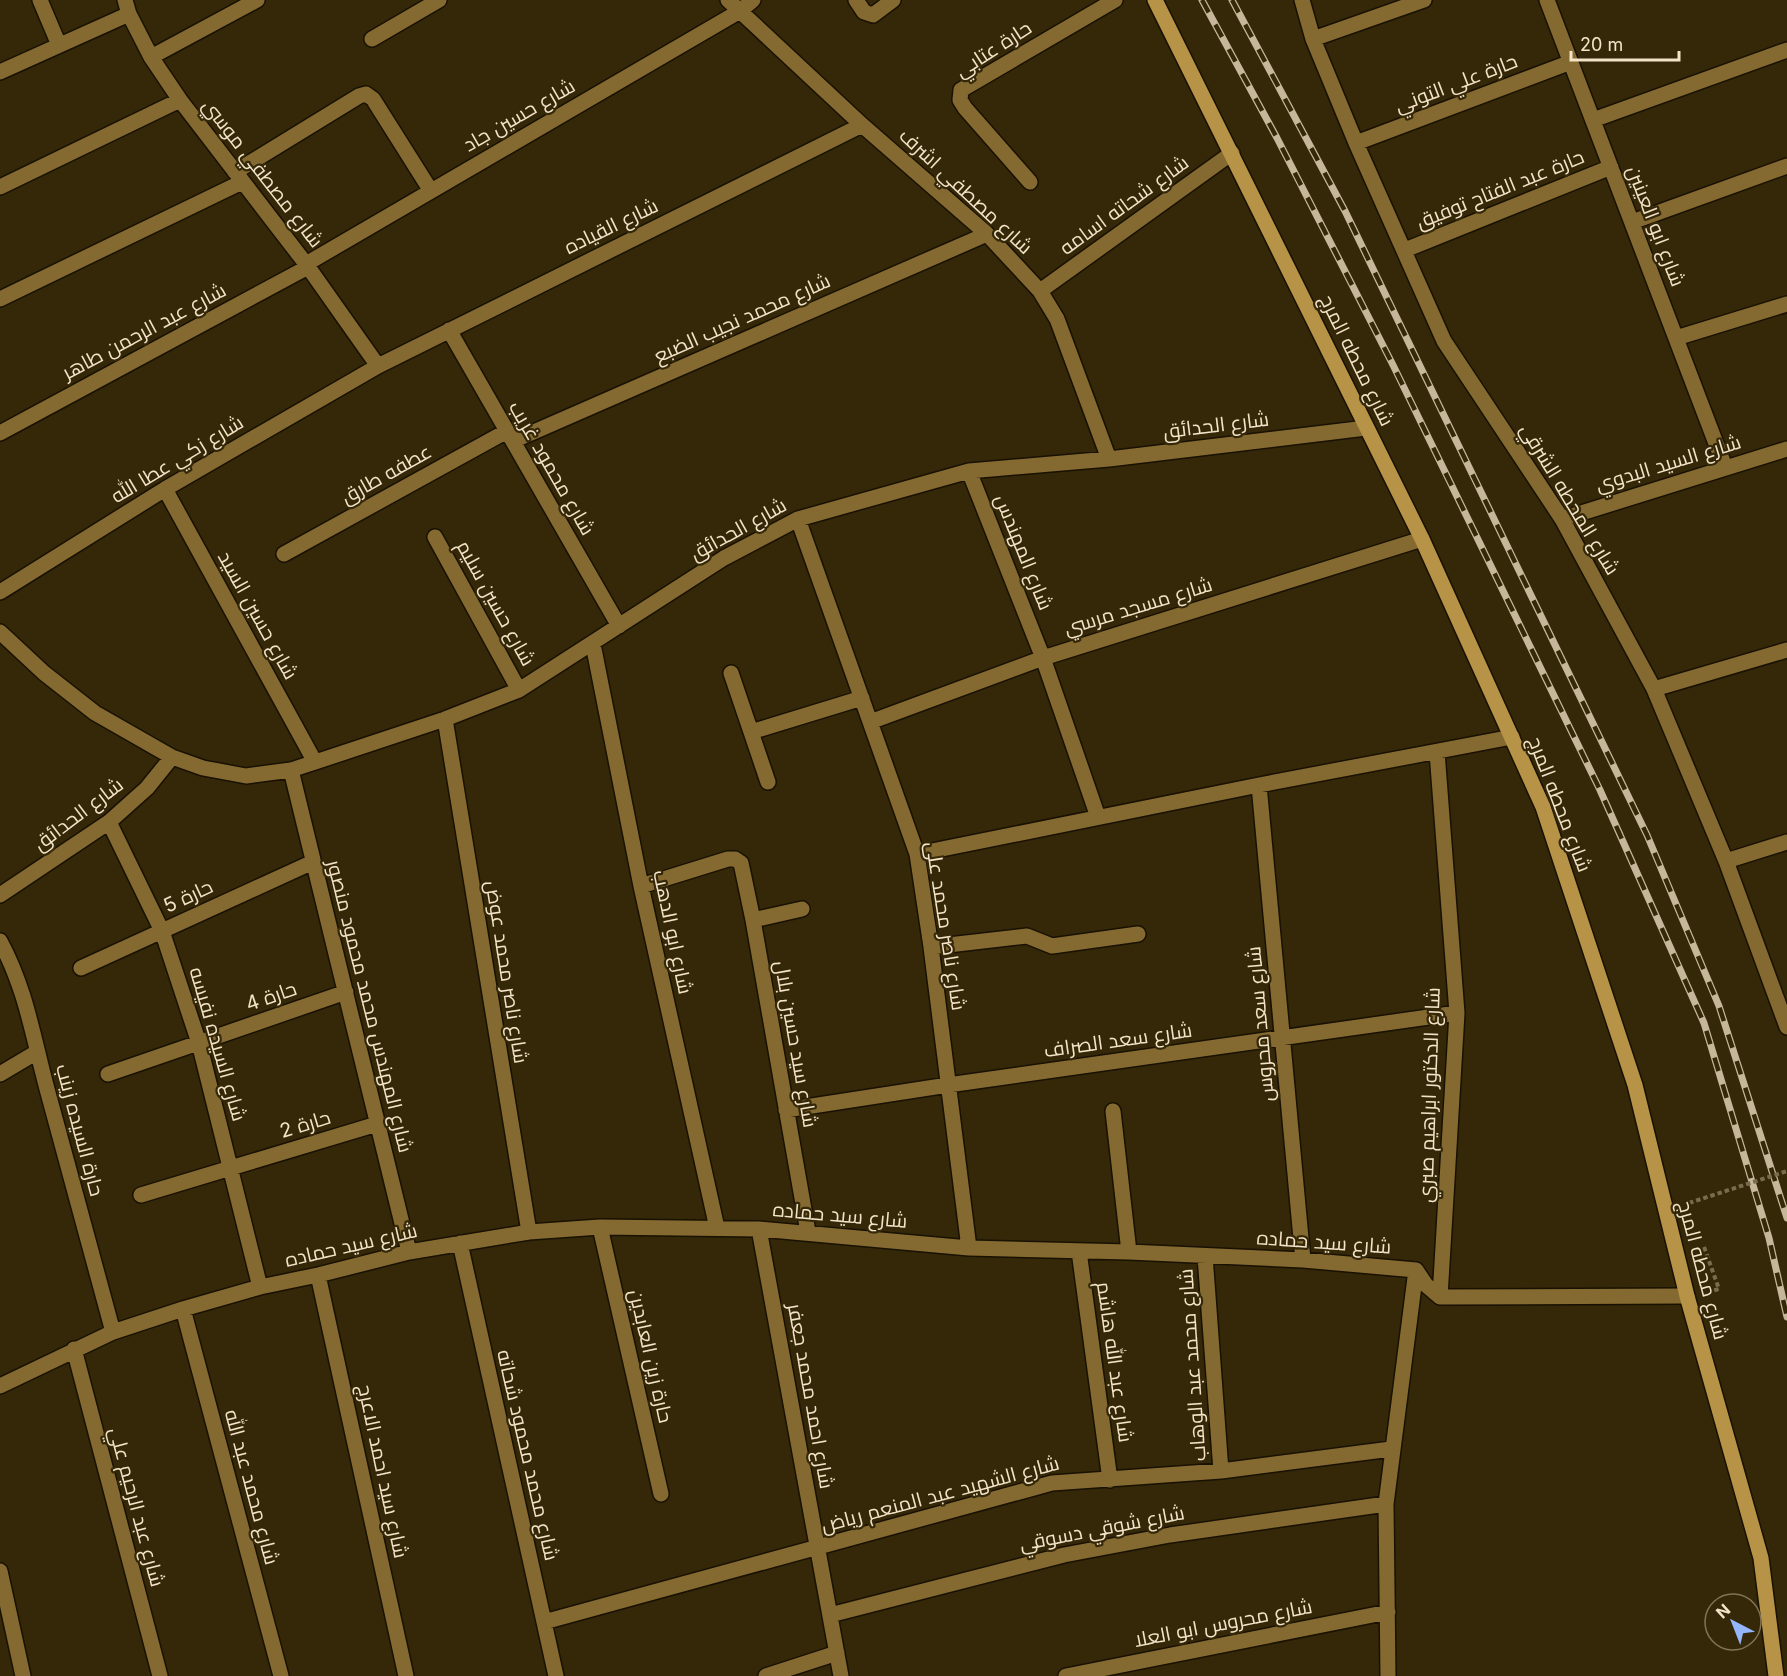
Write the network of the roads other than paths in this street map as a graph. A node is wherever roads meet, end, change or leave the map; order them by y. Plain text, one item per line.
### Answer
1 (40, 0) edge
2 (257, 0) edge
3 (439, 0) edge
4 (728, 0) edge
5 (753, 0) edge
6 (856, 0) edge
7 (893, 0) edge
8 (1115, 0) edge
9 (1155, 0) edge
10 (1302, 0) edge
11 (1424, 0) edge
12 (1547, 0) edge
13 (127, 7) edge
14 (740, 11) junction
15 (372, 39) dead end
16 (1313, 39) junction
17 (59, 45) junction
18 (1787, 50) edge
19 (151, 57) junction
20 (1571, 62) junction
21 (0, 72) edge
22 (180, 100) junction
23 (1593, 120) junction
24 (862, 125) junction
25 (1356, 142) junction
26 (1232, 153) junction
27 (1787, 166) edge
28 (1611, 168) junction
29 (239, 177) junction
30 (1030, 182) dead end
31 (0, 187) edge
32 (431, 191) junction
33 (1632, 222) junction
34 (987, 234) junction
35 (1405, 250) junction
36 (307, 265) junction
37 (1040, 291) junction
38 (0, 299) edge
39 (1787, 304) edge
40 (449, 330) junction
41 (1676, 338) junction
42 (378, 366) junction
43 (1366, 428) junction
44 (0, 432) edge
45 (510, 436) junction
46 (1787, 448) edge
47 (1109, 459) junction
48 (1725, 467) junction
49 (969, 471) junction
50 (165, 489) junction
51 (798, 519) junction
52 (1562, 519) junction
53 (435, 537) dead end
54 (1422, 539) junction
55 (285, 554) dead end
56 (0, 592) edge
57 (619, 626) junction
58 (0, 632) edge
59 (593, 644) junction
60 (1787, 650) edge
61 (1043, 658) junction
62 (730, 673) dead end
63 (1654, 689) junction
64 (519, 690) junction
65 (861, 698) junction
66 (445, 719) junction
67 (870, 722) junction
68 (751, 732) junction
69 (1512, 737) junction
70 (1437, 752) junction
71 (172, 757) junction
72 (315, 762) junction
73 (291, 770) junction
74 (768, 782) dead end
75 (1258, 785) junction
76 (1098, 818) junction
77 (110, 822) junction
78 (1787, 842) edge
79 (917, 854) junction
80 (1726, 861) junction
81 (313, 862) junction
82 (641, 886) junction
83 (0, 896) edge
84 (802, 909) dead end
85 (753, 920) junction
86 (162, 931) junction
87 (1138, 934) dead end
88 (0, 941) edge
89 (931, 947) junction
90 (81, 968) dead end
91 (346, 992) junction
92 (1457, 1013) junction
93 (1785, 1019) edge
94 (1282, 1038) junction
95 (198, 1043) junction
96 (37, 1052) junction
97 (0, 1074) edge
98 (108, 1074) dead end
99 (948, 1085) junction
100 (786, 1110) junction
101 (1113, 1111) dead end
102 (377, 1124) junction
103 (231, 1168) junction
104 (141, 1195) dead end
105 (600, 1227) junction
106 (717, 1228) junction
107 (759, 1229) junction
108 (529, 1232) junction
109 (808, 1232) junction
110 (460, 1243) junction
111 (969, 1248) junction
112 (1079, 1251) junction
113 (409, 1252) junction
114 (1129, 1252) junction
115 (1205, 1256) junction
116 (1303, 1260) junction
117 (1416, 1270) junction
118 (318, 1275) junction
119 (260, 1287) junction
120 (1687, 1296) junction
121 (1440, 1297) junction
122 (183, 1309) junction
123 (113, 1332) junction
124 (74, 1349) junction
125 (1, 1383) edge
126 (1391, 1449) junction
127 (1221, 1471) junction
128 (1110, 1480) junction
129 (661, 1494) dead end
130 (1386, 1504) junction
131 (817, 1547) junction
132 (0, 1571) edge
133 (1388, 1612) junction
134 (830, 1615) junction
135 (544, 1622) junction
136 (837, 1653) junction
137 (23, 1676) edge
138 (160, 1676) edge
139 (281, 1676) edge
140 (406, 1676) edge
141 (556, 1676) edge
142 (766, 1676) edge
143 (841, 1676) edge
144 (1066, 1676) edge
145 (1388, 1676) edge
146 (1776, 1676) edge

1 - 17 street
2 - 19 street
3 - 15 street
4 - 14 street, شارع مصطفي اشرف
5 - 14 street, شارع حسين جاد
6 - 7 street
8 - 30 street, حارة عتابي
9 - 26 main road, شارع محطه المرج
10 - 16 street, شارع المحطه الشرقي
11 - 16 street
12 - 20 street, شارع ابو العينين
13 - 17 street
13 - 19 street, شارع مصطفي موسي
14 - 24 street, شارع مصطفي اشرف
14 - 32 street, شارع حسين جاد
16 - 25 street, شارع المحطه الشرقي
17 - 21 street
18 - 23 street
19 - 22 street, شارع مصطفي موسي
20 - 23 street, شارع ابو العينين
20 - 25 street, حارة علي التوني
22 - 29 street, شارع مصطفي موسي
22 - 31 street
23 - 28 street, شارع ابو العينين
24 - 34 street, شارع مصطفي اشرف
24 - 40 street, شارع القياده
25 - 35 street, شارع المحطه الشرقي
26 - 37 street, شارع شحاته اسامه
26 - 43 main road, شارع محطه المرج
27 - 33 street
28 - 33 street, شارع ابو العينين
28 - 35 street, حارة عبد الفتاح توفيق
29 - 32 street
29 - 36 street, شارع مصطفي موسي
29 - 38 street
32 - 36 street, شارع حسين جاد
33 - 41 street, شارع ابو العينين
34 - 37 street, شارع مصطفي اشرف
34 - 45 street, شارع محمد نجيب الضبع
35 - 52 street, شارع المحطه الشرقي
36 - 42 street, شارع مصطفي موسي
36 - 44 street, شارع عبد الرحمن طاهر
37 - 47 street, شارع مصطفي اشرف
39 - 41 street
40 - 42 street, شارع القياده
40 - 45 street, شارع محمود غريب
41 - 48 street, شارع ابو العينين
42 - 50 street, شارع زكي عطا الله
43 - 47 street, شارع الحدائق
43 - 54 main road, شارع محطه المرج
45 - 55 street, عطفه طارق
45 - 57 street, شارع محمود غريب
46 - 48 street, شارع السيد البدوي
47 - 49 street, شارع الحدائق
48 - 52 street, شارع السيد البدوي
49 - 51 street, شارع الحدائق
49 - 61 street, شارع المهندس
50 - 56 street, شارع زكي عطا الله
50 - 72 street, شارع حسين السيد
51 - 57 street, شارع الحدائق
51 - 65 street, شارع ناصر محمد على
52 - 63 street, شارع المحطه الشرقي
53 - 64 street, شارع حسين سليم
54 - 61 street, شارع مسجد مرسي
54 - 69 main road, شارع محطه المرج
57 - 59 street, شارع الحدائق
58 - 71 street, شارع الحدائق
59 - 64 street, شارع الحدائق
59 - 82 street, شارع ابو الدهب
60 - 63 street
61 - 67 street, شارع مسجد مرسي
61 - 76 street, شارع المهندس
62 - 68 street
63 - 80 street, شارع المحطه الشرقي
64 - 66 street, شارع الحدائق
65 - 67 street, شارع ناصر محمد على
65 - 68 street
66 - 72 street, شارع الحدائق
66 - 108 street, شارع ناصر محمد عوض
67 - 79 street, شارع ناصر محمد على
68 - 74 street
69 - 70 street
69 - 120 main road, شارع محطه المرج
70 - 75 street
70 - 92 street, شارع الدكتور ابراهيم صبري
71 - 73 street, شارع الحدائق
71 - 77 street, شارع الحدائق
72 - 73 street, شارع الحدائق
73 - 81 street, شارع المهندس محمد محمود منصور
75 - 76 street
75 - 94 street, شارع سعد محروس
76 - 79 street
77 - 83 street, شارع الحدائق
77 - 86 street, شارع السيده نفيسه
78 - 80 street
79 - 89 street, شارع ناصر محمد على
80 - 93 street, شارع المحطه الشرقي
81 - 86 street, حارة 5
81 - 91 street, شارع المهندس محمد محمود منصور
82 - 85 street, شارع سيد حسين بلال
82 - 106 street, شارع ابو الدهب
84 - 85 street
85 - 100 street, شارع سيد حسين بلال
86 - 90 street, حارة 5
86 - 95 street, شارع السيده نفيسه
87 - 89 street
88 - 96 street, حارة السيده زينب
89 - 99 street, شارع ناصر محمد على
91 - 95 street, حارة 4
91 - 102 street, شارع المهندس محمد محمود منصور
92 - 94 street, شارع سعد الصراف
92 - 121 street, شارع الدكتور ابراهيم صبري
94 - 99 street, شارع سعد الصراف
94 - 116 street, شارع سعد محروس
95 - 98 street, حارة 4
95 - 103 street, شارع السيده نفيسه
96 - 97 street
96 - 123 street, حارة السيده زينب
99 - 100 street, شارع سعد الصراف
99 - 111 street, شارع ناصر محمد على
100 - 109 street, شارع سيد حسين بلال
101 - 114 street
102 - 103 street, حارة 2
102 - 113 street, شارع المهندس محمد محمود منصور
103 - 104 street, حارة 2
103 - 119 street, شارع السيده نفيسه
105 - 106 street, شارع سيد حماده
105 - 108 street, شارع سيد حماده
105 - 129 street, حارة زين العابدين
106 - 107 street, شارع سيد حماده
107 - 109 street, شارع سيد حماده
107 - 131 street, شارع احمد محمد جعفر
108 - 110 street, شارع سيد حماده
109 - 111 street, شارع سيد حماده
110 - 113 street, شارع سيد حماده
110 - 135 street, شارع محمد محمود شحاته
111 - 112 street, شارع سيد حماده
112 - 114 street, شارع سيد حماده
112 - 128 street, شارع عبد الله هاشم
113 - 118 street, شارع سيد حماده
114 - 115 street, شارع سيد حماده
115 - 116 street, شارع سيد حماده
115 - 127 street, شارع محمد عبد الوهاب
116 - 117 street, شارع سيد حماده
117 - 121 street, شارع سيد حماده
117 - 126 street
118 - 119 street, شارع سيد حماده
118 - 140 street, شارع سيد احمد الاعرج
119 - 122 street, شارع سيد حماده
120 - 121 street
120 - 146 main road, شارع محطه المرج
122 - 123 street, شارع سيد حماده
122 - 139 street, شارع محمد عبد الله
123 - 124 street, شارع سيد حماده
124 - 125 street, شارع سيد حماده
124 - 138 street, شارع عبد الرحيم علي
126 - 127 street, شارع الشهيد عبد المنعم رياض
126 - 130 street
127 - 128 street, شارع الشهيد عبد المنعم رياض
128 - 131 street, شارع الشهيد عبد المنعم رياض
130 - 133 street
130 - 134 street, شارع شوقي دسوقي
131 - 134 street, شارع احمد محمد جعفر
131 - 135 street, شارع الشهيد عبد المنعم رياض
132 - 137 street
133 - 144 street, شارع محروس ابو العلا
133 - 145 street
134 - 136 street, شارع احمد محمد جعفر
135 - 141 street, شارع محمد محمود شحاته
136 - 142 street
136 - 143 street, شارع احمد محمد جعفر

